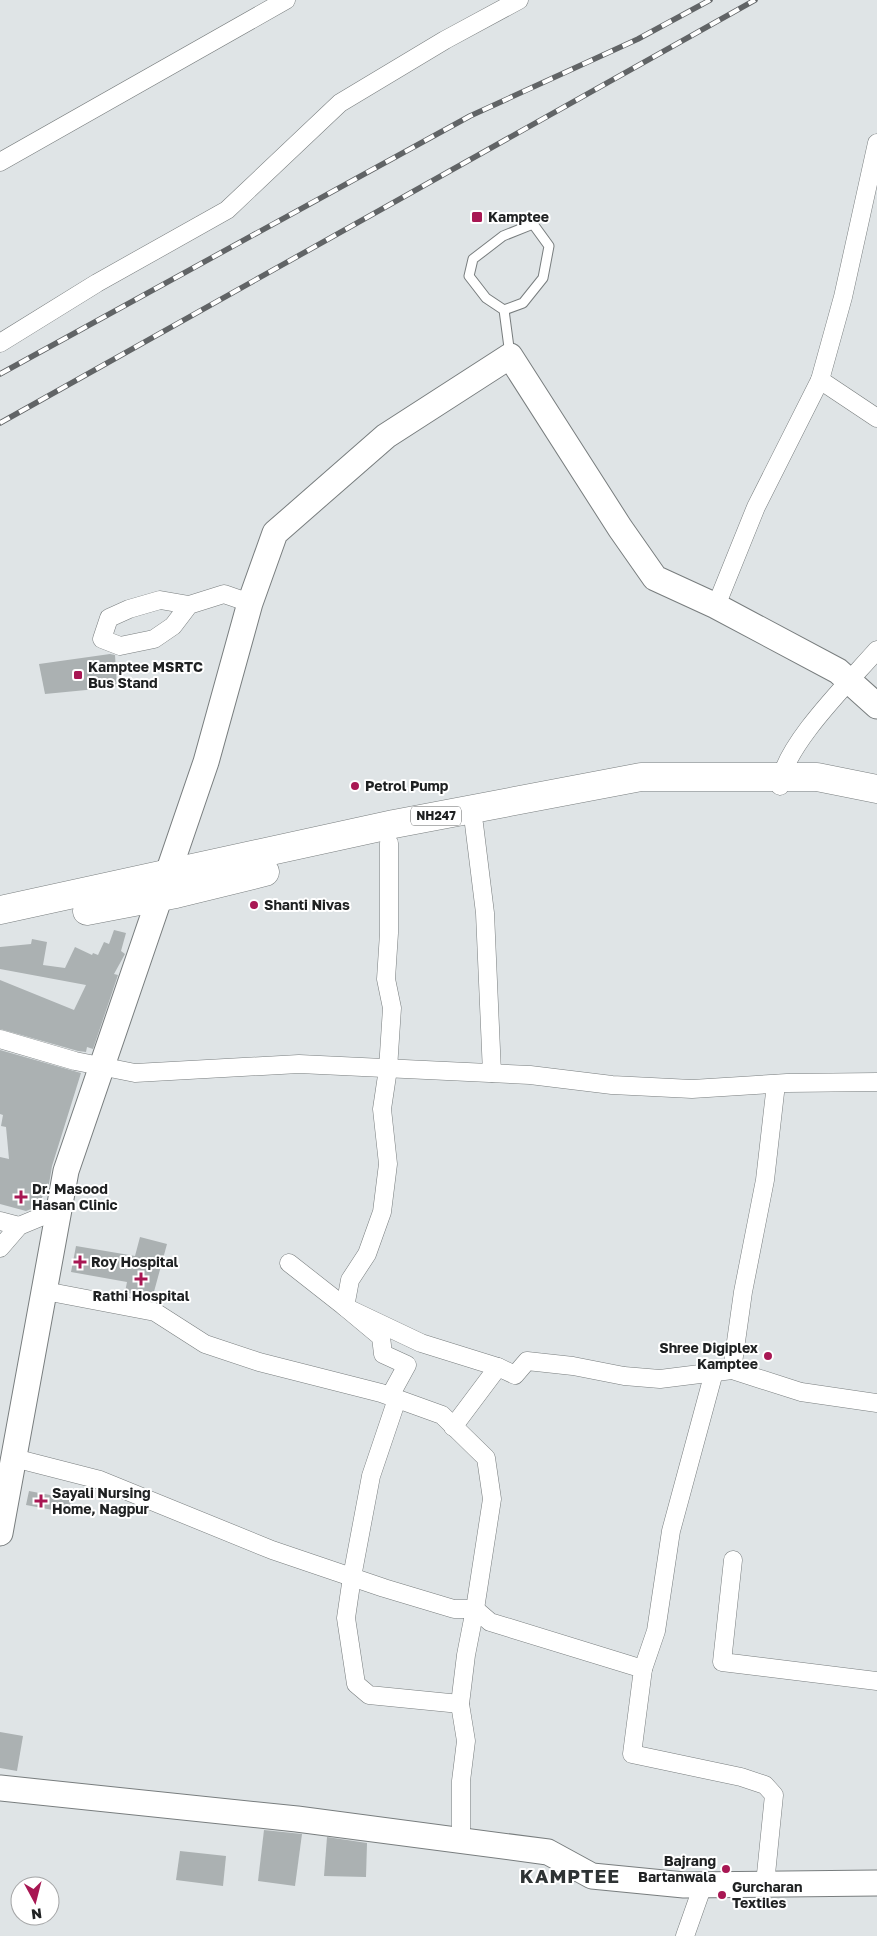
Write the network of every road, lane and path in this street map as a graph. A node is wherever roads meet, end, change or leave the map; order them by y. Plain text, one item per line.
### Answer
1 (286, 0) edge
2 (519, 0) edge
3 (877, 143) edge
4 (0, 162) edge
5 (504, 310) junction
6 (0, 343) edge
7 (510, 356) junction
8 (820, 380) junction
9 (877, 418) edge
10 (250, 603) junction
11 (189, 605) dead end
12 (716, 606) junction
13 (877, 650) edge
14 (849, 682) junction
15 (877, 706) edge
16 (780, 783) junction
17 (877, 789) edge
18 (877, 803) edge
19 (474, 824) junction
20 (404, 834) junction
21 (164, 886) junction
22 (0, 910) edge
23 (0, 926) edge
24 (0, 1039) edge
25 (102, 1068) junction
26 (388, 1069) junction
27 (492, 1073) junction
28 (877, 1082) edge
29 (776, 1084) junction
30 (60, 1209) junction
31 (0, 1221) edge
32 (19, 1226) junction
33 (0, 1248) edge
34 (289, 1264) dead end
35 (45, 1291) junction
36 (345, 1307) junction
37 (498, 1367) junction
38 (732, 1370) junction
39 (714, 1372) junction
40 (393, 1398) junction
41 (877, 1402) edge
42 (453, 1427) junction
43 (14, 1458) junction
44 (0, 1533) edge
45 (733, 1560) dead end
46 (352, 1577) junction
47 (475, 1609) junction
48 (643, 1668) junction
49 (877, 1681) edge
50 (460, 1704) junction
51 (0, 1788) edge
52 (461, 1840) junction
53 (877, 1883) edge
54 (765, 1884) junction
55 (703, 1885) junction
56 (685, 1936) edge

1 - 4 street
2 - 6 street
3 - 8 street
5 - 5 lane
5 - 7 lane
7 - 10 street
7 - 12 street
8 - 9 street
8 - 12 street
10 - 11 street
10 - 21 street
12 - 14 street
13 - 14 street
14 - 15 street
14 - 16 street
16 - 17 highway, NH247
16 - 18 highway, NH247
16 - 19 highway, NH247
16 - 20 highway, NH247
19 - 20 highway, NH247
19 - 27 street
20 - 21 highway, NH247
20 - 26 street
21 - 22 highway, NH247
21 - 23 highway, NH247
21 - 25 street
24 - 25 street
25 - 26 street
25 - 30 street
26 - 27 street
26 - 36 street
27 - 29 street
28 - 29 street
29 - 38 street
30 - 32 street
30 - 35 street
31 - 32 street
32 - 33 street
34 - 36 street
35 - 40 street
35 - 43 street
36 - 37 street
36 - 40 street
37 - 39 street
37 - 42 street
38 - 39 street
38 - 41 street
39 - 48 street
40 - 42 street
40 - 46 street
42 - 47 street
43 - 44 street
43 - 46 street
45 - 49 street
46 - 47 street
46 - 50 street
47 - 48 street
47 - 50 street
48 - 54 street
50 - 52 street
51 - 52 street
52 - 55 street
53 - 54 street
54 - 55 street
55 - 56 street

